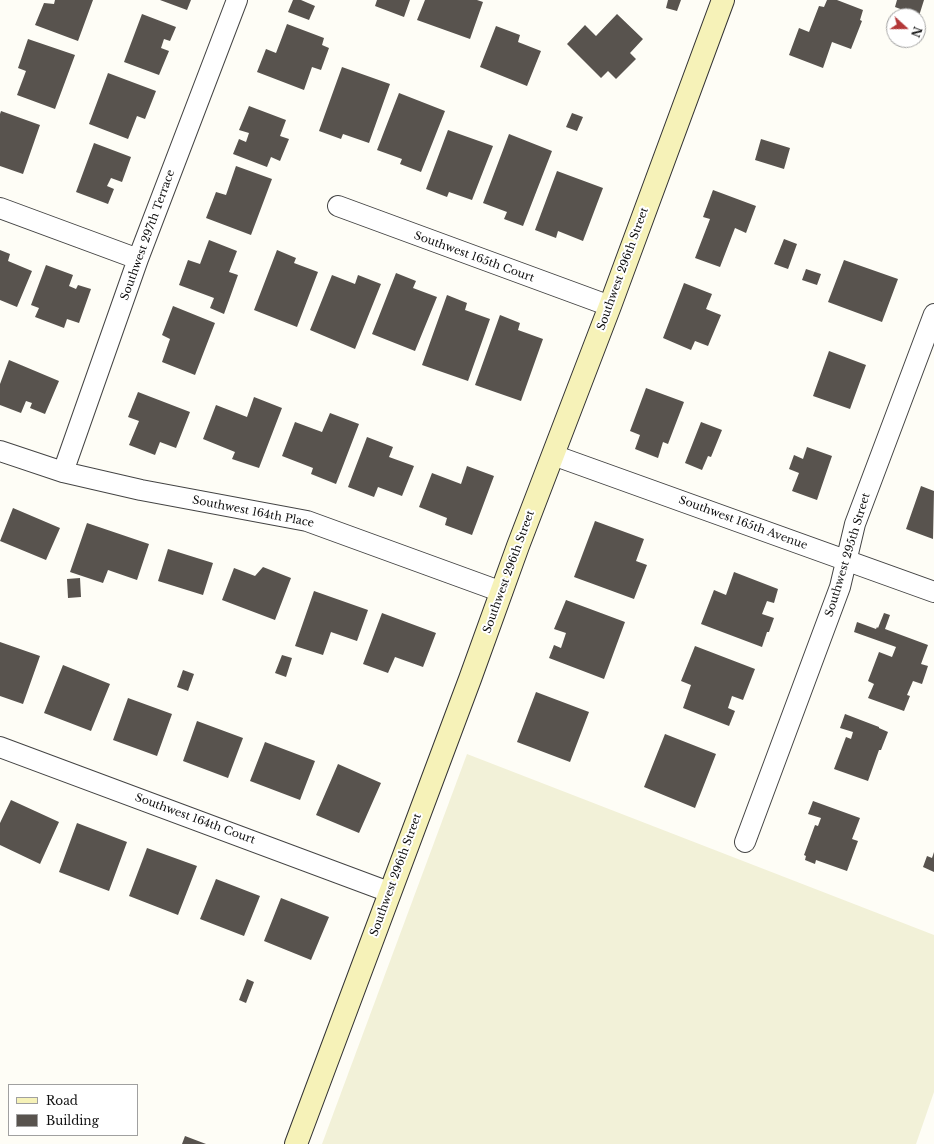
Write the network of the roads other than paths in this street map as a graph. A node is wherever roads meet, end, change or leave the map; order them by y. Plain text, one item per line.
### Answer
1 (236, 0) edge
2 (723, 0) edge
3 (338, 206) dead end
4 (0, 208) edge
5 (138, 260) junction
6 (610, 306) junction
7 (934, 314) edge
8 (0, 451) edge
9 (553, 455) junction
10 (63, 472) junction
11 (846, 560) junction
12 (502, 592) junction
13 (934, 592) edge
14 (0, 746) edge
15 (745, 842) dead end
16 (389, 892) junction
17 (296, 1144) edge

1 - 5 street, Southwest 297th Terrace
2 - 6 street, Southwest 296th Street
3 - 6 street, Southwest 165th Court
4 - 5 street
5 - 10 street, Southwest 297th Terrace
6 - 9 street, Southwest 296th Street
7 - 11 street, Southwest 295th Street
8 - 10 street, Southwest 164th Place
9 - 11 street, Southwest 165th Avenue
9 - 12 street, Southwest 296th Street
10 - 12 street, Southwest 164th Place
11 - 13 street, Southwest 165th Avenue
11 - 15 street, Southwest 295th Street
12 - 16 street, Southwest 296th Street
14 - 16 street, Southwest 164th Court
16 - 17 street, Southwest 296th Street

